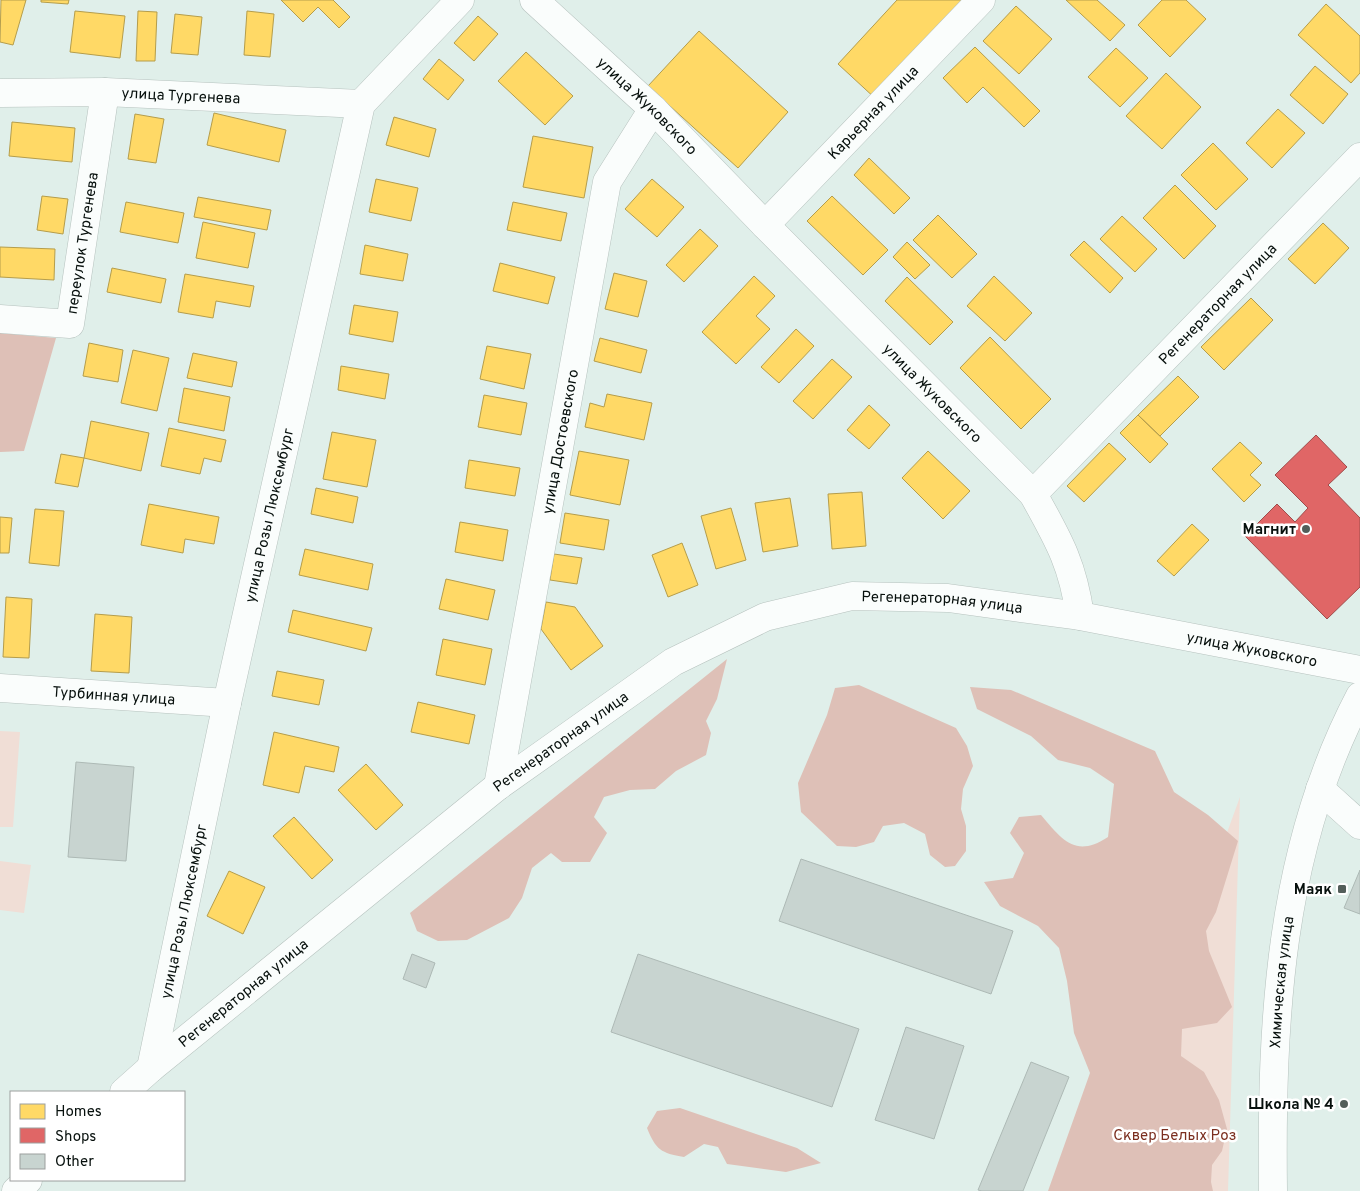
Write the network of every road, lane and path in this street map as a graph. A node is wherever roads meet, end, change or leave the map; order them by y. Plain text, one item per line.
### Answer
1 (460, 0) edge
2 (534, 0) edge
3 (981, 0) edge
4 (105, 92) junction
5 (0, 93) edge
6 (361, 104) junction
7 (652, 109) junction
8 (1360, 157) edge
9 (765, 225) junction
10 (0, 319) edge
11 (1032, 494) junction
12 (1080, 616) junction
13 (1360, 670) edge
14 (0, 688) edge
15 (1360, 696) edge
16 (226, 703) junction
17 (498, 786) junction
18 (1320, 790) junction
19 (1360, 825) edge
20 (150, 1068) junction
21 (125, 1091) edge
22 (27, 1181) edge
23 (16, 1191) edge
24 (1273, 1191) edge

1 - 6 street
2 - 7 street, улица Жуковского
3 - 9 street, Карьерная улица
4 - 5 street, улица Тургенева
4 - 6 street, улица Тургенева
4 - 10 street, переулок Тургенева
6 - 16 street, улица Розы Люксембург
7 - 9 street, улица Жуковского
7 - 17 street, улица Достоевского
8 - 11 street, Регенераторная улица
9 - 11 street, улица Жуковского
11 - 12 street, улица Жуковского
12 - 13 street, улица Жуковского
12 - 17 street, Регенераторная улица
14 - 16 street, Турбинная улица
15 - 18 street, Химическая улица
16 - 20 street, улица Розы Люксембург
17 - 20 street, Регенераторная улица
18 - 19 street
18 - 24 street, Химическая улица
20 - 21 street, Регенераторная улица
22 - 23 street

